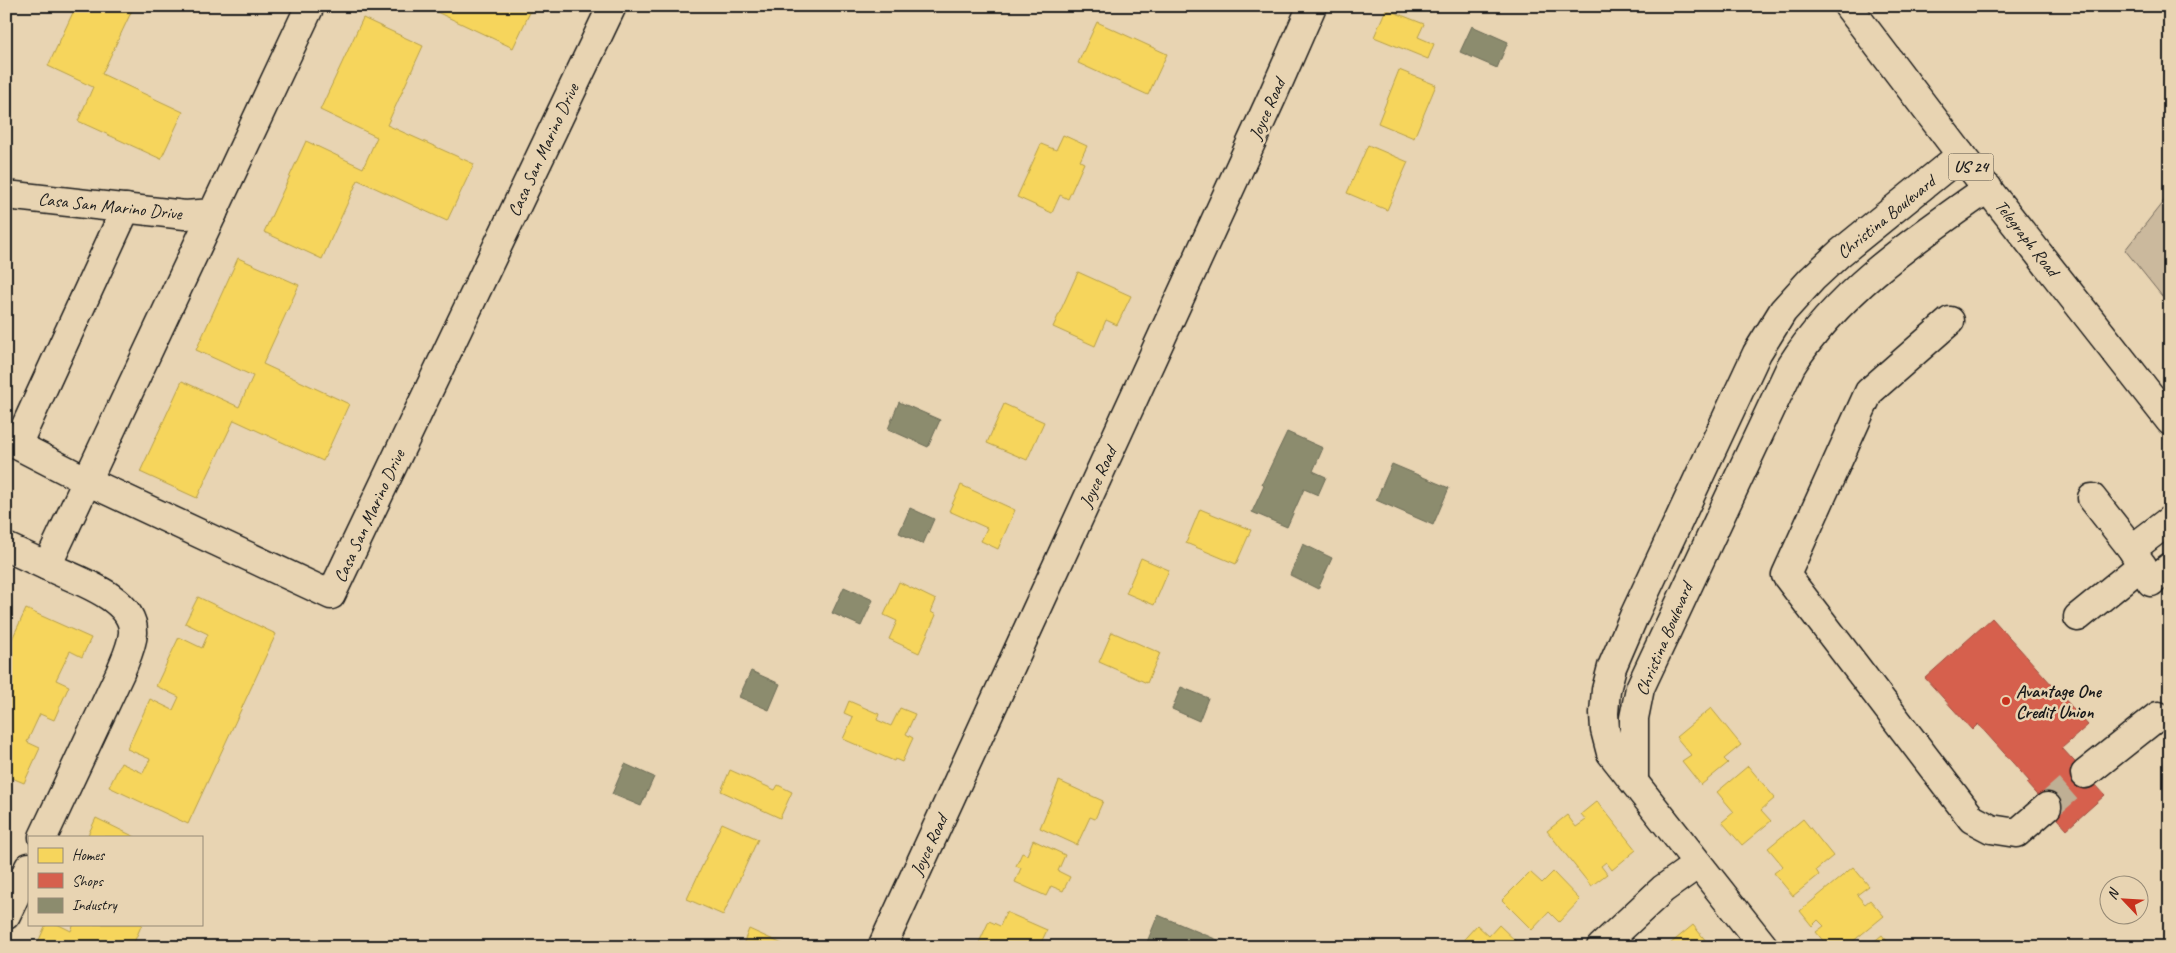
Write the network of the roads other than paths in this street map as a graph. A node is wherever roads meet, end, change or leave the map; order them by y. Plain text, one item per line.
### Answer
1 (310, 6) edge
2 (612, 6) edge
3 (1312, 6) edge
4 (1848, 6) edge
5 (1961, 155) junction
6 (1988, 188) junction
7 (6, 196) edge
8 (126, 208) junction
9 (213, 213) junction
10 (1812, 279) junction
11 (1839, 306) junction
12 (1950, 321) dead end
13 (2170, 421) edge
14 (87, 481) junction
15 (2092, 498) dead end
16 (2170, 520) edge
17 (1674, 533) junction
18 (6, 547) edge
19 (1705, 547) junction
20 (47, 566) junction
21 (2149, 566) edge
22 (2078, 617) dead end
23 (2158, 716) dead end
24 (2085, 774) tunnel mouth
25 (1634, 780) junction
26 (2047, 806) tunnel mouth
27 (43, 836) edge
28 (1698, 864) junction
29 (28, 869) edge
30 (6, 915) edge
31 (882, 947) edge
32 (1601, 947) edge
33 (1764, 947) edge

1 - 9 street, Casa San Marino Drive
2 - 14 street, Casa San Marino Drive
3 - 31 street, Joyce Road
4 - 5 street, Telegraph Road / US 24
5 - 6 street, Telegraph Road / US 24
5 - 10 street, Christina Boulevard
6 - 11 street, Christina Boulevard
6 - 13 street, Telegraph Road / US 24
7 - 8 street, Casa San Marino Drive
8 - 9 street, Casa San Marino Drive
8 - 14 street
9 - 14 street, Casa San Marino Drive
10 - 11 street
10 - 17 street, Christina Boulevard
11 - 19 street, Christina Boulevard
12 - 26 street
14 - 20 street
15 - 21 street
16 - 21 street
17 - 19 street
17 - 25 street, Christina Boulevard
18 - 20 street
19 - 25 street, Christina Boulevard
20 - 27 street
21 - 22 street
23 - 24 street
25 - 28 street
28 - 32 street
28 - 33 street
29 - 30 street

